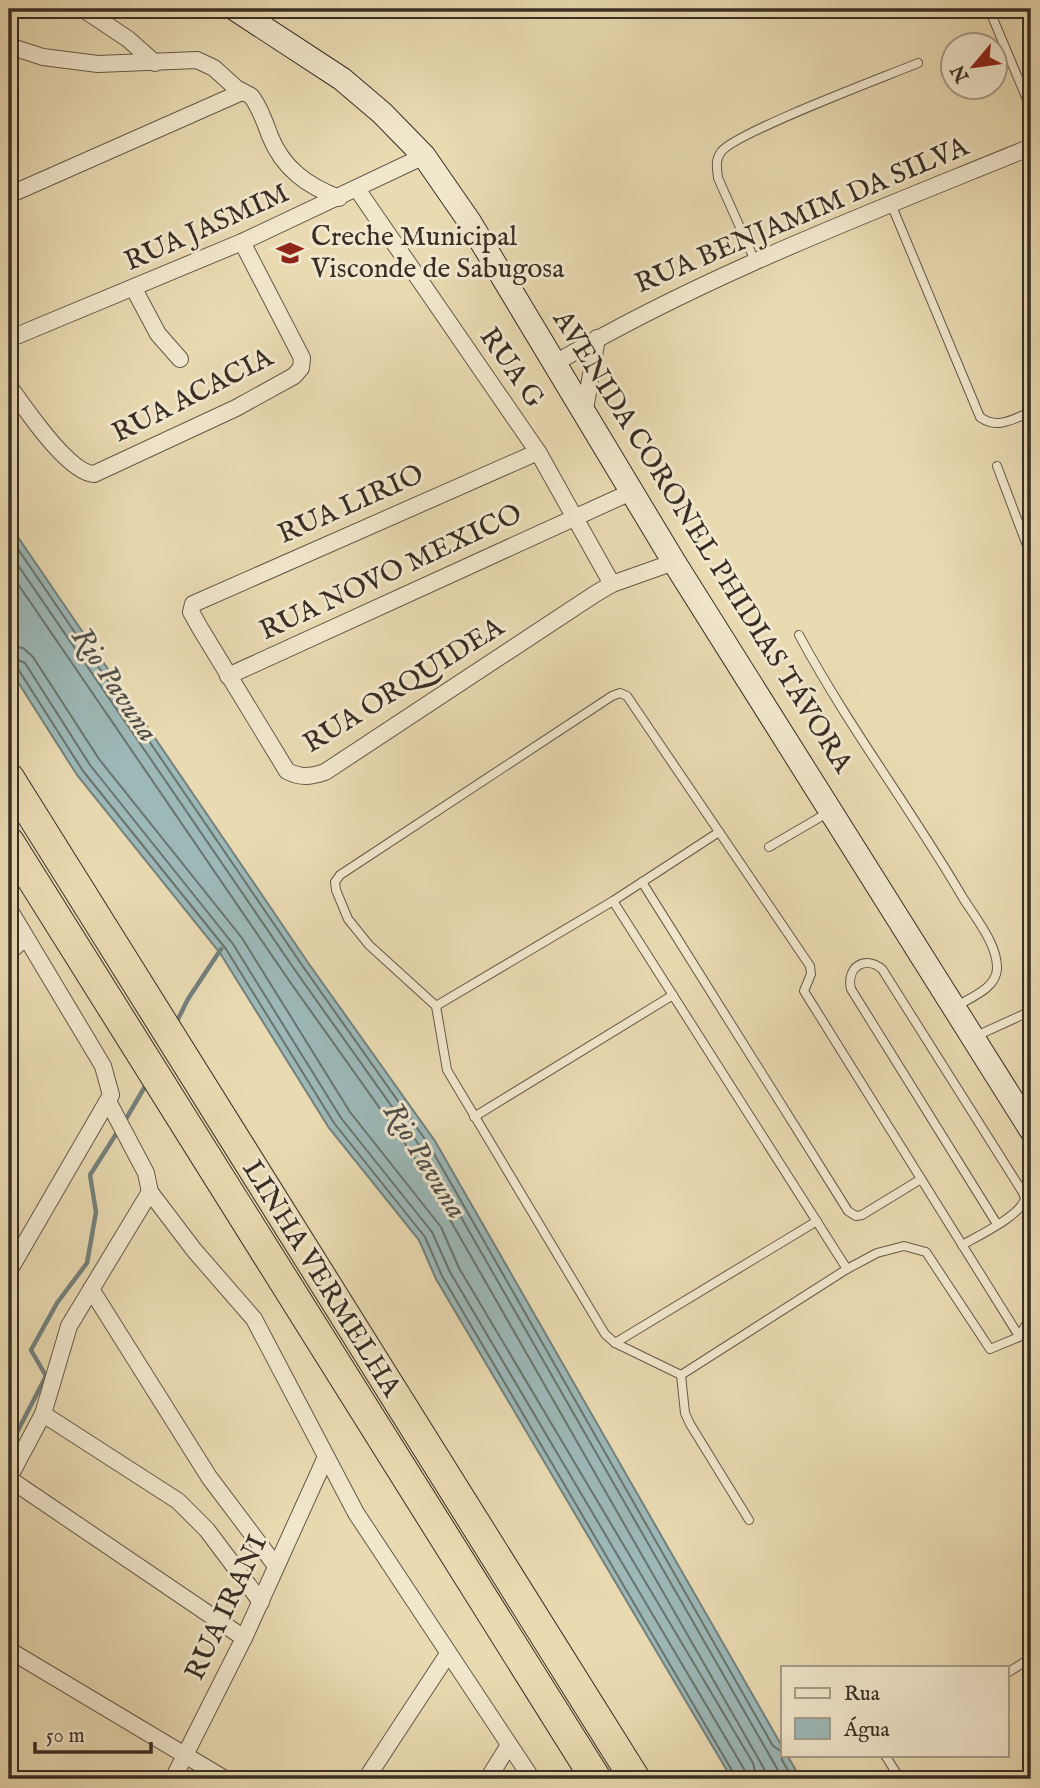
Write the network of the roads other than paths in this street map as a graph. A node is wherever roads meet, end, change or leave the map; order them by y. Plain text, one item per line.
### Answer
1 (83, 9) edge
2 (235, 9) edge
3 (989, 9) edge
4 (9, 47) edge
5 (155, 63) junction
6 (918, 63) dead end
7 (242, 92) junction
8 (1031, 100) edge
9 (1031, 147) edge
10 (424, 156) junction
11 (357, 190) junction
12 (9, 195) edge
13 (339, 198) junction
14 (891, 204) junction
15 (242, 243) junction
16 (755, 261) junction
17 (134, 289) junction
18 (597, 338) junction
19 (9, 339) edge
20 (180, 359) dead end
21 (556, 362) junction
22 (9, 386) edge
23 (585, 410) junction
24 (1031, 412) edge
25 (538, 452) junction
26 (998, 466) dead end
27 (631, 492) junction
28 (575, 517) junction
29 (1031, 556) edge
30 (674, 562) junction
31 (612, 584) junction
32 (191, 612) joint
33 (799, 635) dead end
34 (228, 676) junction
35 (9, 778) edge
36 (832, 811) junction
37 (719, 832) junction
38 (9, 842) edge
39 (769, 847) dead end
40 (642, 882) junction
41 (613, 901) junction
42 (9, 909) edge
43 (24, 939) junction
44 (9, 952) edge
45 (673, 995) junction
46 (436, 1006) junction
47 (955, 1007) junction
48 (1031, 1011) edge
49 (974, 1037) junction
50 (113, 1109) junction
51 (474, 1117) junction
52 (1031, 1130) edge
53 (921, 1179) junction
54 (150, 1192) junction
55 (817, 1222) junction
56 (997, 1224) junction
57 (962, 1245) junction
58 (847, 1269) junction
59 (9, 1271) edge
60 (91, 1289) junction
61 (1031, 1317) edge
62 (1031, 1332) edge
63 (1019, 1336) junction
64 (615, 1343) junction
65 (681, 1375) junction
66 (43, 1414) junction
67 (325, 1459) junction
68 (748, 1520) dead end
69 (276, 1566) junction
70 (261, 1602) junction
71 (244, 1638) junction
72 (9, 1650) edge
73 (448, 1654) junction
74 (1031, 1658) edge
75 (1009, 1673) edge
76 (509, 1745) junction
77 (185, 1755) junction
78 (886, 1756) edge
79 (173, 1779) edge
80 (225, 1779) edge
81 (366, 1779) edge
82 (488, 1779) edge
83 (532, 1779) edge
84 (596, 1779) edge
85 (635, 1779) edge
86 (900, 1779) edge

1 - 5 street
2 - 10 street, AVENIDA CORONEL PHIDIAS TÁVORA
3 - 8 lane
4 - 5 street
5 - 7 street
6 - 16 lane
7 - 12 street
7 - 13 street
9 - 14 street, RUA BENJAMIM DA SILVA
10 - 11 street, RUA JASMIM
10 - 21 street, AVENIDA CORONEL PHIDIAS TÁVORA
11 - 13 street, RUA JASMIM
11 - 25 street, RUA G
13 - 15 street, RUA JASMIM
14 - 16 street, RUA BENJAMIM DA SILVA
14 - 24 lane
15 - 17 street, RUA JASMIM
15 - 22 street, RUA ACACIA
16 - 18 street, RUA BENJAMIM DA SILVA
17 - 19 street, RUA JASMIM
17 - 20 street
18 - 21 street, RUA BENJAMIM DA SILVA
18 - 23 street
21 - 23 street, AVENIDA CORONEL PHIDIAS TÁVORA
23 - 27 street, AVENIDA CORONEL PHIDIAS TÁVORA
25 - 28 street, RUA G
25 - 32 street, RUA LIRIO
26 - 29 lane
27 - 28 street
27 - 30 street, AVENIDA CORONEL PHIDIAS TÁVORA
28 - 31 street, RUA G
28 - 34 street, RUA NOVO MEXICO
30 - 31 street, RUA ORQUIDEA
30 - 36 street, AVENIDA CORONEL PHIDIAS TÁVORA
31 - 34 street, RUA ORQUIDEA
32 - 34 street, RUA ORQUIDEA
33 - 47 lane
35 - 85 highway, LINHA VERMELHA
36 - 39 lane
36 - 47 street, AVENIDA CORONEL PHIDIAS TÁVORA
37 - 40 lane
37 - 46 lane
37 - 53 lane
38 - 84 highway, LINHA VERMELHA
40 - 41 lane
40 - 53 lane
41 - 45 lane
41 - 46 lane
42 - 43 street
43 - 44 street
43 - 50 street
45 - 51 lane
45 - 55 lane
46 - 51 lane
47 - 49 street, AVENIDA CORONEL PHIDIAS TÁVORA
48 - 49 lane
49 - 52 street, AVENIDA CORONEL PHIDIAS TÁVORA
50 - 54 street
50 - 59 street
51 - 64 lane
53 - 57 lane
54 - 60 street
54 - 67 street
55 - 58 lane
55 - 64 lane
56 - 56 lane
56 - 57 lane
57 - 63 lane
58 - 63 lane
58 - 65 lane
60 - 66 street
60 - 69 street
61 - 63 lane
62 - 63 lane
64 - 65 lane
65 - 68 lane
66 - 70 street
66 - 71 street
67 - 69 street, RUA IRANI
67 - 73 street
69 - 70 street, RUA IRANI
70 - 71 street, RUA IRANI
71 - 77 street, RUA IRANI
72 - 77 street
73 - 76 street
73 - 81 street
74 - 75 lane
76 - 82 street
76 - 83 street
77 - 79 street, RUA IRANI
77 - 80 street
78 - 86 lane

